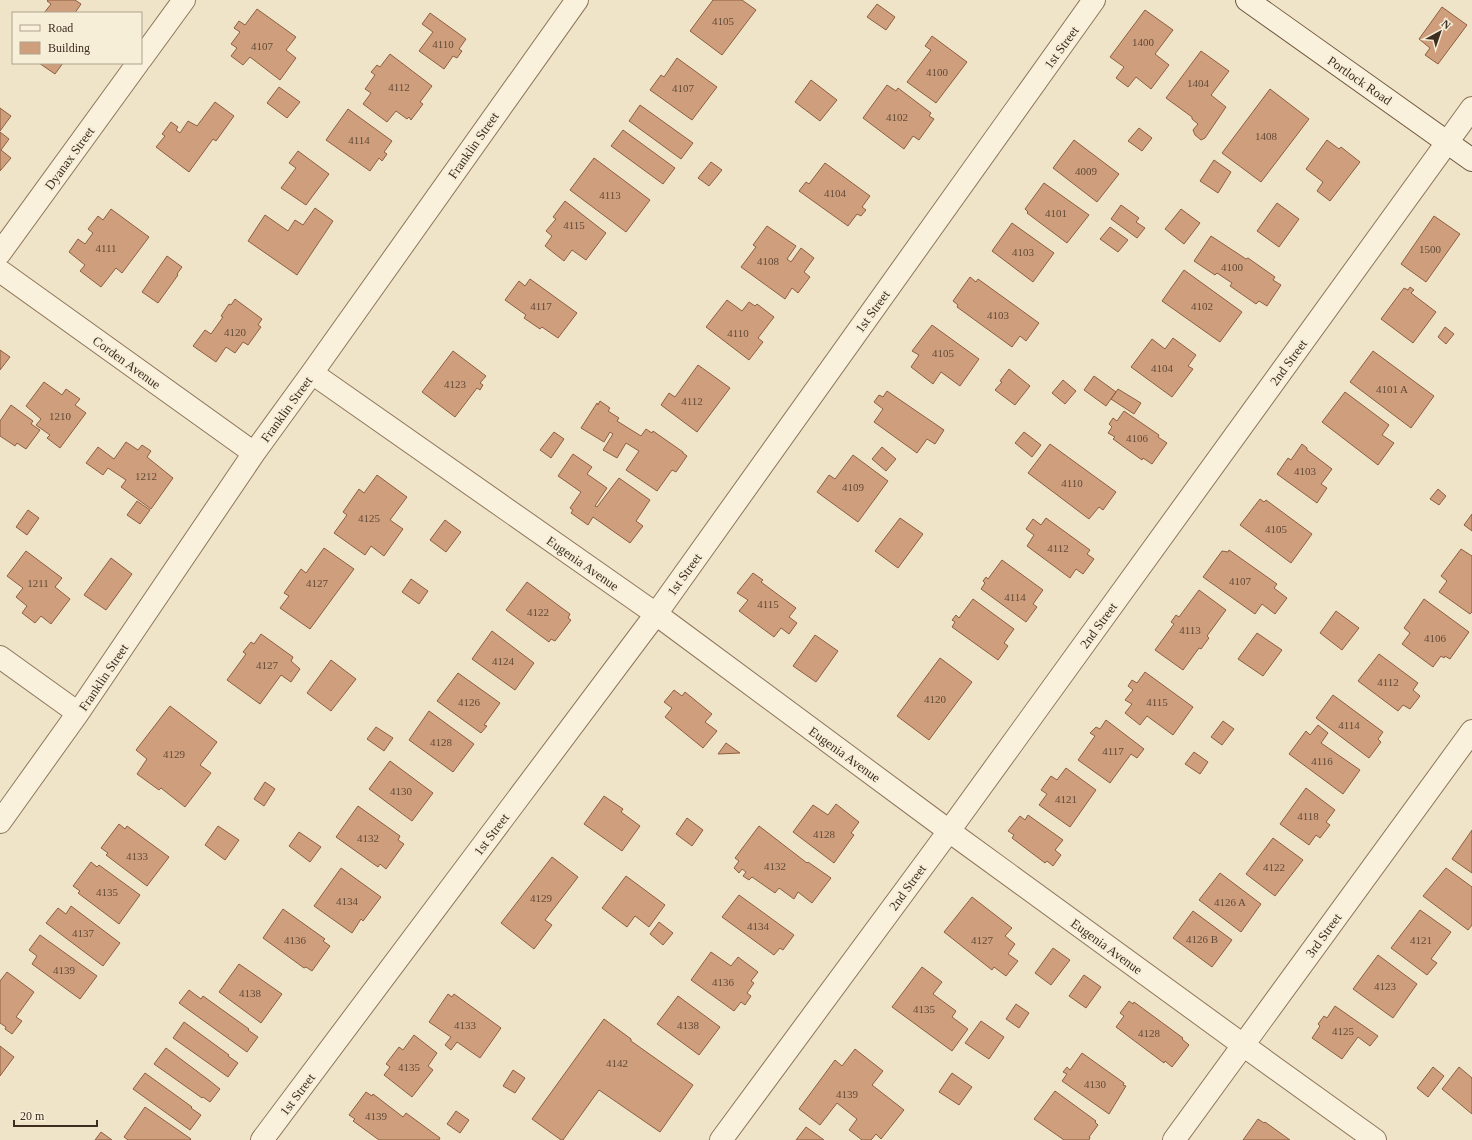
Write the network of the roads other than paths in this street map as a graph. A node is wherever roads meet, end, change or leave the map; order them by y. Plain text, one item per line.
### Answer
1 (184, 0) edge
2 (576, 0) edge
3 (1094, 0) edge
4 (1247, 0) edge
5 (142, 58) edge
6 (137, 64) edge
7 (1472, 108) edge
8 (1447, 142) junction
9 (1472, 160) edge
10 (0, 253) edge
11 (0, 271) edge
12 (312, 373) junction
13 (254, 453) junction
14 (656, 614) junction
15 (0, 657) edge
16 (78, 713) junction
17 (1472, 731) edge
18 (0, 822) edge
19 (949, 831) junction
20 (1242, 1045) junction
21 (262, 1140) edge
22 (721, 1140) edge
23 (1174, 1140) edge
24 (1375, 1140) edge

1 - 5 street
2 - 12 street, Franklin Street
3 - 14 street, 1st Street
4 - 8 street, Portlock Road
6 - 10 street, Dyanax Street
7 - 8 street, 2nd Street
8 - 9 street, Portlock Road
8 - 19 street, 2nd Street
11 - 13 street, Corden Avenue
12 - 13 street, Franklin Street
12 - 14 street, Eugenia Avenue
13 - 16 street, Franklin Street
14 - 19 street, Eugenia Avenue
14 - 21 street, 1st Street
15 - 16 street
16 - 18 street, Franklin Street
17 - 20 street, 3rd Street
19 - 20 street, Eugenia Avenue
19 - 22 street, 2nd Street
20 - 23 street, 3rd Street
20 - 24 street, Eugenia Avenue

